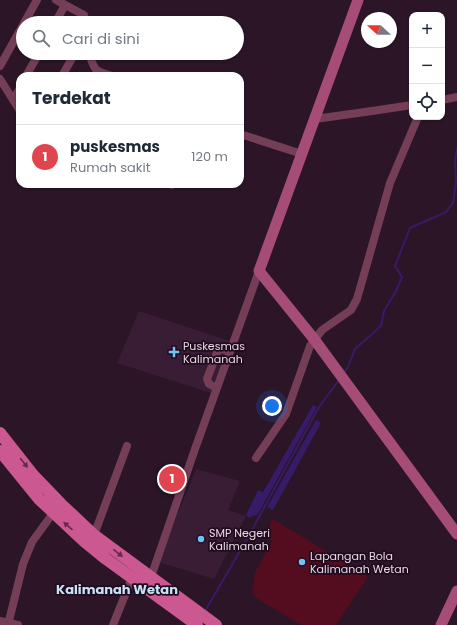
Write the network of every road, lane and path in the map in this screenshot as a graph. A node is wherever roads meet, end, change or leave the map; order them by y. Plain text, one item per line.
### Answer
1 (37, 0) edge
2 (56, 0) edge
3 (358, 0) edge
4 (65, 5) junction
5 (28, 16) edge
6 (59, 16) edge
7 (84, 16) edge
8 (16, 38) edge
9 (35, 60) edge
10 (71, 60) edge
11 (91, 60) edge
12 (0, 66) edge
13 (28, 72) edge
14 (64, 72) edge
15 (97, 72) edge
16 (0, 79) edge
17 (16, 95) edge
18 (457, 97) edge
19 (445, 99) edge
20 (13, 100) junction
21 (16, 105) edge
22 (409, 105) edge
23 (315, 119) junction
24 (417, 120) edge
25 (244, 135) edge
26 (302, 154) junction
27 (259, 271) junction
28 (314, 340) junction
29 (230, 352) junction
30 (218, 388) junction
31 (0, 433) edge
32 (127, 446) dead end
33 (0, 451) edge
34 (256, 458) dead end
35 (57, 508) junction
36 (457, 534) edge
37 (94, 535) junction
38 (134, 572) junction
39 (148, 582) junction
40 (457, 591) edge
41 (191, 613) junction
42 (213, 622) edge
43 (5, 623) edge
44 (18, 625) edge
45 (113, 625) edge
46 (197, 625) edge
47 (441, 625) edge

1 - 5 street
2 - 4 street
3 - 23 street
4 - 6 street
4 - 7 street
8 - 12 street
9 - 13 street
10 - 14 street
11 - 15 street
16 - 20 street
17 - 20 street
18 - 19 street
20 - 21 street
22 - 23 street
23 - 26 street
24 - 28 street
25 - 26 street
26 - 27 street
27 - 28 street
27 - 29 street
28 - 34 street
28 - 36 street
29 - 30 street
29 - 30 street
30 - 39 street
31 -> 35 main road
32 - 37 street
33 - 35 main road
35 - 37 main road
38 -> 35 main road
35 - 43 street
37 -> 38 main road
38 - 39 main road
38 - 45 street
39 - 41 main road
40 - 47 street
41 - 42 main road
41 - 46 main road
43 - 44 street

